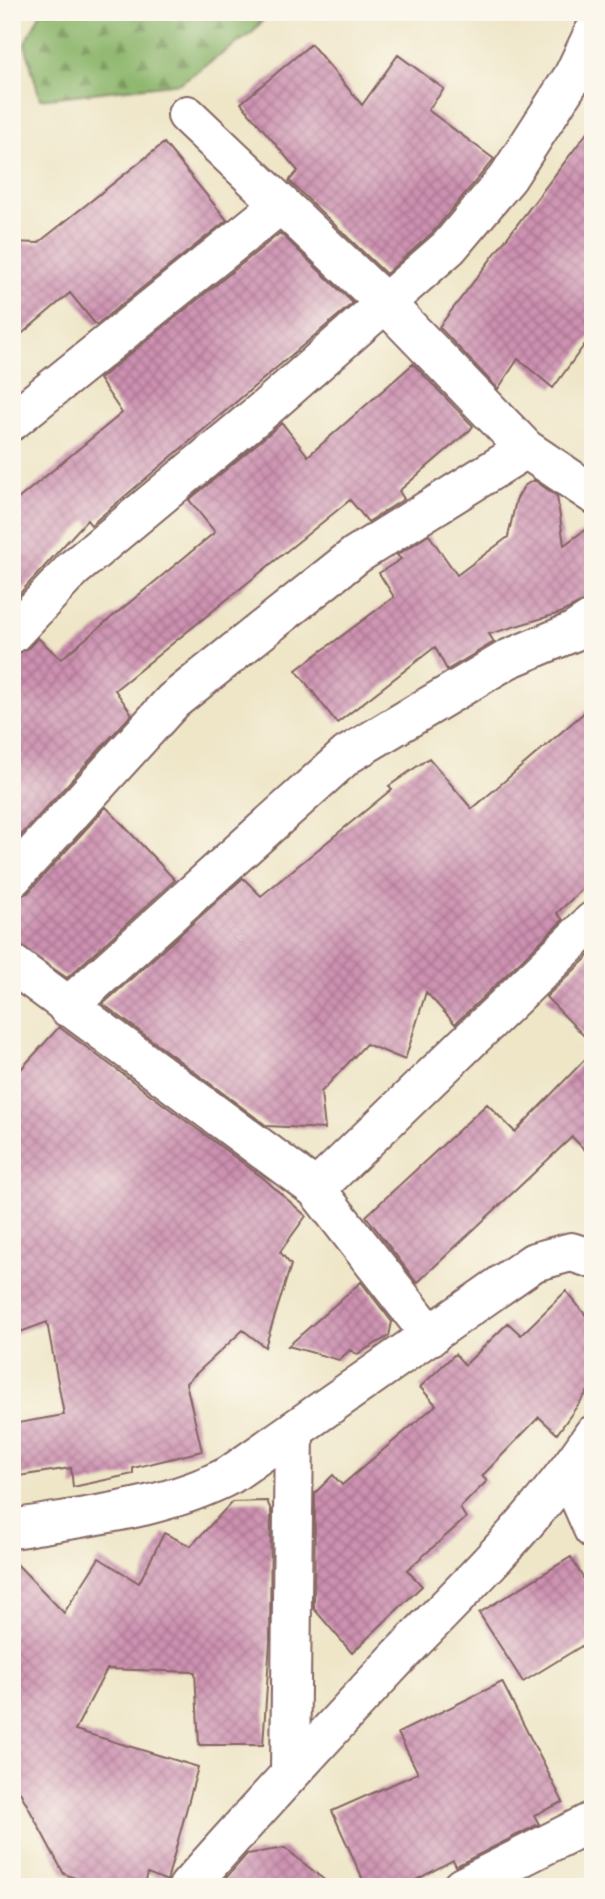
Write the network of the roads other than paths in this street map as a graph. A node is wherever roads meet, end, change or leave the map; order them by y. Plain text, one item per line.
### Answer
1 (593, 34) edge
2 (187, 115) dead end
3 (281, 204) junction
4 (385, 303) junction
5 (12, 421) edge
6 (526, 449) junction
7 (593, 494) edge
8 (593, 619) edge
9 (12, 634) edge
10 (12, 878) edge
11 (593, 921) edge
12 (12, 964) edge
13 (67, 1007) junction
14 (316, 1189) junction
15 (593, 1259) edge
16 (431, 1336) junction
17 (293, 1430) junction
18 (593, 1435) edge
19 (568, 1472) junction
20 (12, 1529) edge
21 (593, 1529) edge
22 (290, 1771) junction
23 (593, 1821) edge
24 (188, 1887) edge
25 (463, 1887) edge

1 - 4 street
2 - 3 street
3 - 4 street
3 - 5 street
4 - 6 street
4 - 9 street
6 - 7 street
6 - 10 street
8 - 13 street
11 - 14 street
12 - 13 street
13 - 14 street
14 - 16 street
15 - 16 street
16 - 17 street
17 - 20 street
17 - 22 street
18 - 19 street
19 - 21 street
19 - 22 street
22 - 24 street
23 - 25 street

